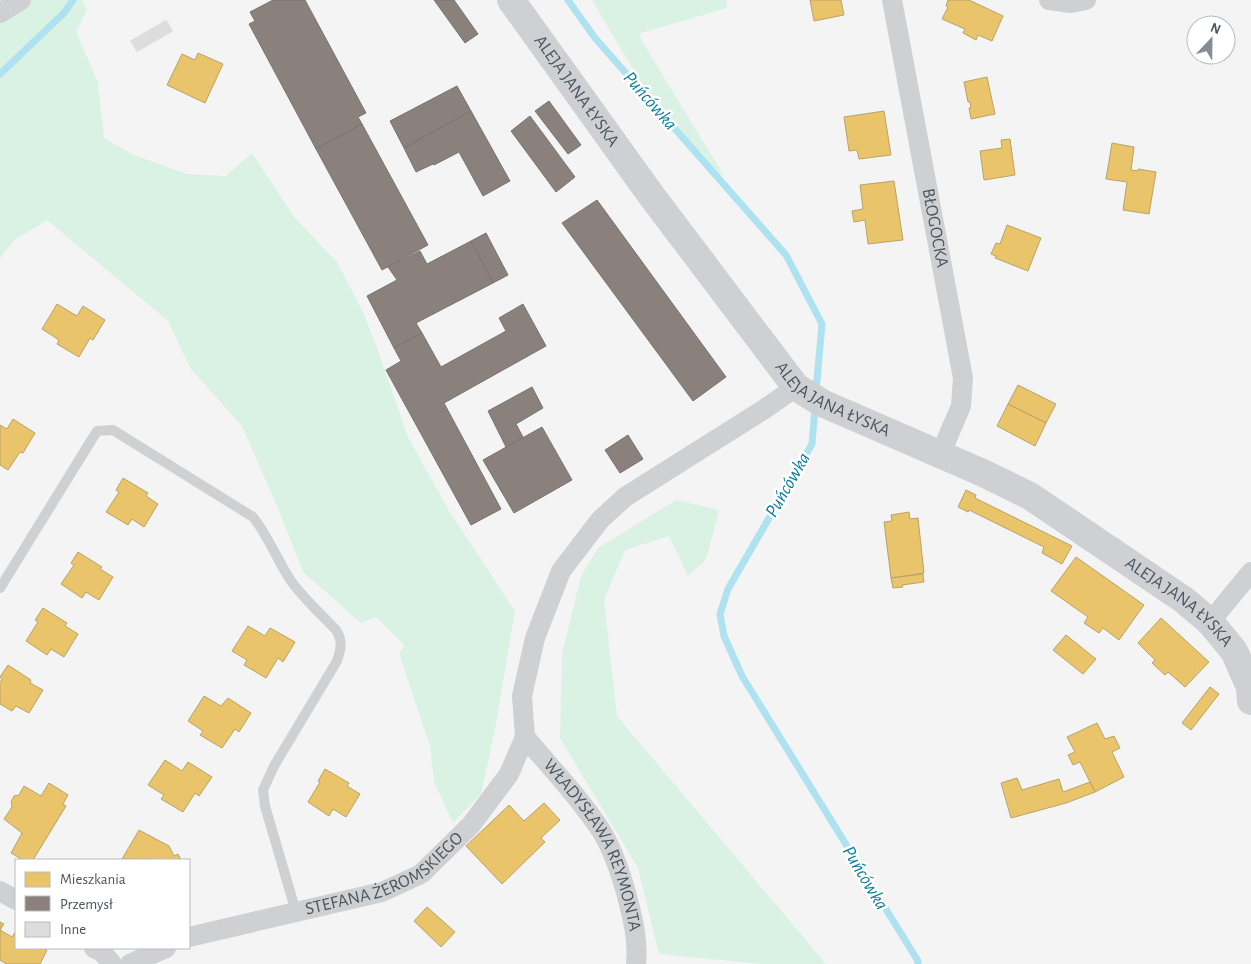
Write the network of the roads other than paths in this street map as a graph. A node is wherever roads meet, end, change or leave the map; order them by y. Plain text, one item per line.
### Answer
1 (21, 0) edge
2 (511, 0) edge
3 (892, 0) edge
4 (1049, 0) edge
5 (1086, 0) edge
6 (0, 13) edge
7 (796, 387) junction
8 (940, 455) junction
9 (1251, 572) edge
10 (0, 588) edge
11 (1210, 622) junction
12 (1251, 692) edge
13 (525, 737) junction
14 (0, 891) edge
15 (15, 899) edge
16 (296, 912) junction
17 (190, 937) edge
18 (96, 949) edge
19 (164, 949) edge
20 (112, 964) edge
21 (130, 964) edge
22 (636, 964) edge

1 - 6 street
2 - 7 street, ALEJA JANA ŁYSKA
3 - 8 street, BŁOGOCKA
4 - 5 street
7 - 8 street, ALEJA JANA ŁYSKA
7 - 13 street
8 - 11 street, ALEJA JANA ŁYSKA
9 - 11 street
10 - 16 lane
11 - 12 street, ALEJA JANA ŁYSKA
13 - 16 street, STEFANA ŻEROMSKIEGO
13 - 22 street, WŁADYSŁAWA REYMONTA
14 - 15 street
16 - 17 street, STEFANA ŻEROMSKIEGO
18 - 20 street
19 - 21 street

